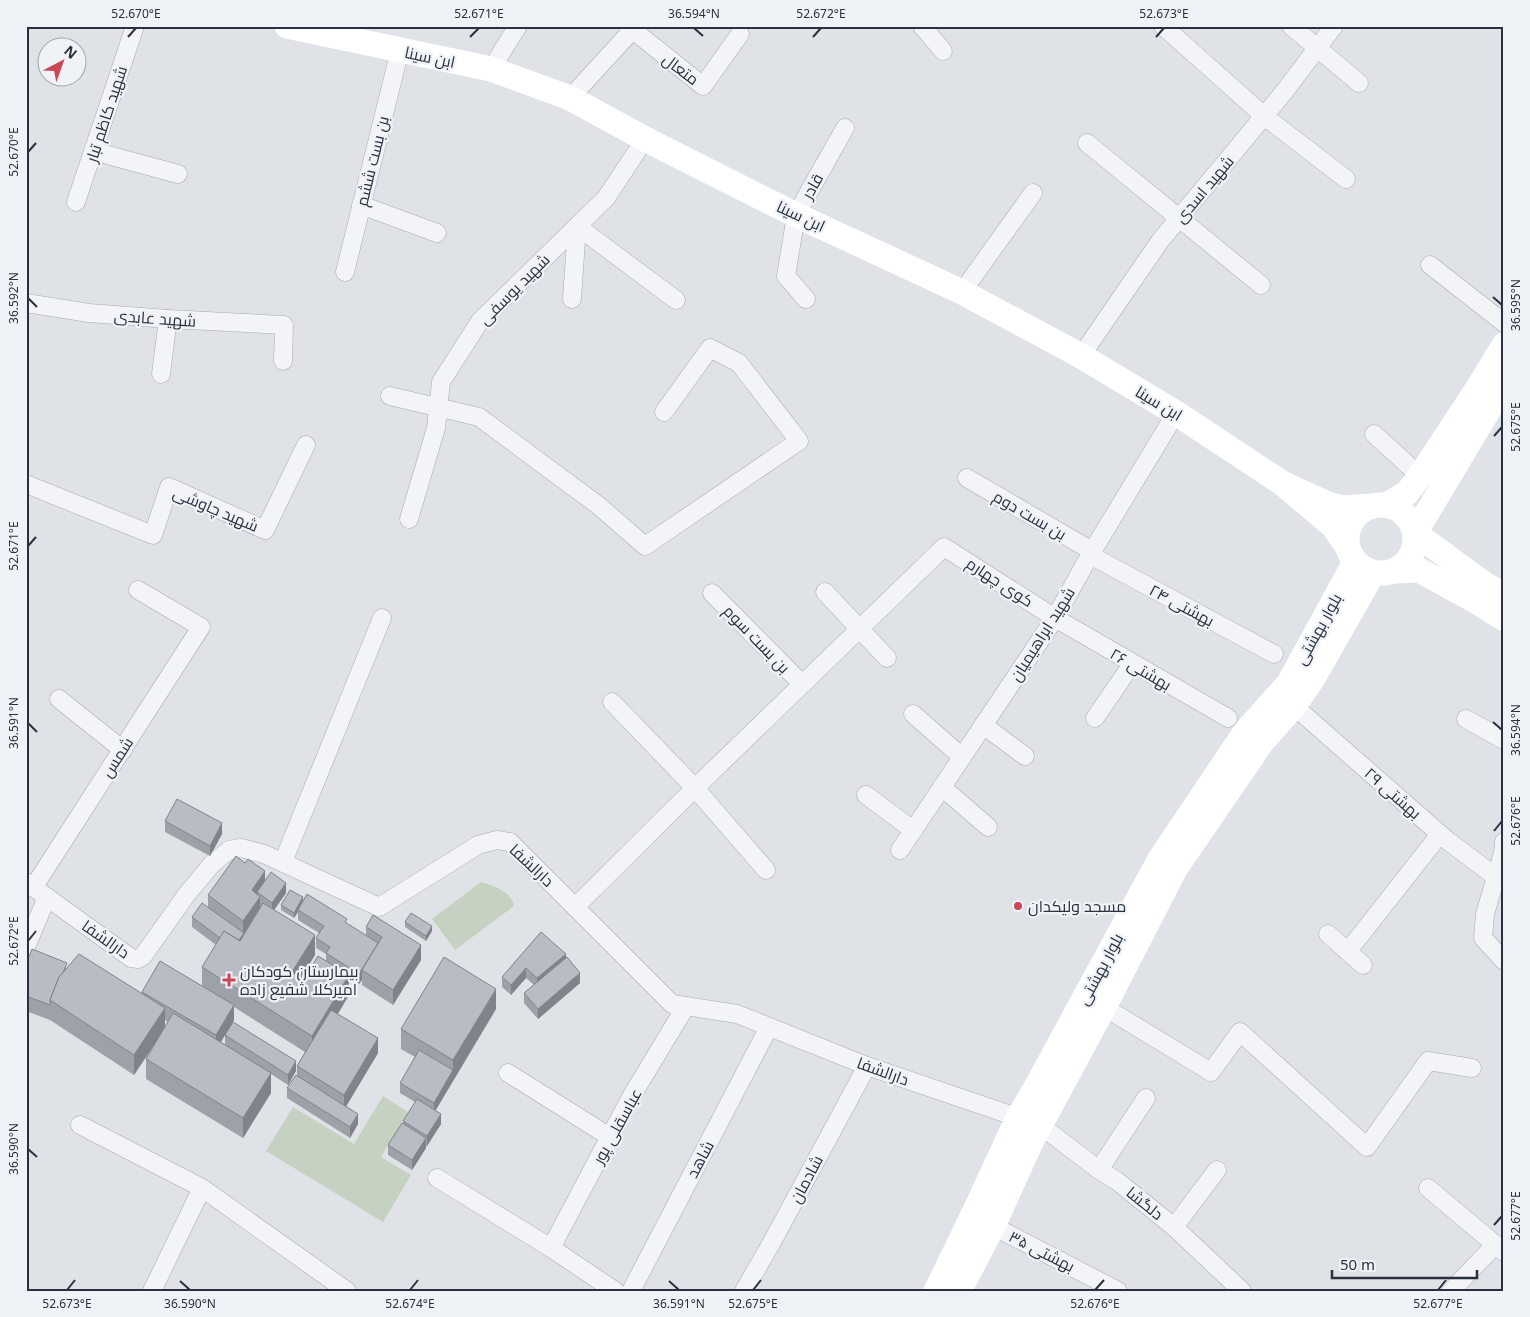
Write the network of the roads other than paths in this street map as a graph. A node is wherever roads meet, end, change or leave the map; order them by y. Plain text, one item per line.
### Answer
1 (135, 26) edge
2 (287, 26) edge
3 (518, 26) edge
4 (922, 26) edge
5 (1164, 26) edge
6 (1291, 26) edge
7 (1334, 26) edge
8 (632, 28) edge
9 (326, 30) edge
10 (740, 34) dead end
11 (1317, 48) junction
12 (400, 50) junction
13 (943, 50) dead end
14 (491, 70) junction
15 (1359, 83) dead end
16 (570, 98) junction
17 (1264, 116) junction
18 (845, 128) dead end
19 (645, 139) junction
20 (1087, 144) dead end
21 (93, 151) junction
22 (178, 174) dead end
23 (1346, 179) dead end
24 (1033, 193) dead end
25 (76, 202) dead end
26 (361, 205) junction
27 (796, 215) junction
28 (1179, 218) junction
29 (577, 226) junction
30 (437, 233) dead end
31 (1430, 265) dead end
32 (345, 272) dead end
33 (1261, 285) dead end
34 (962, 292) junction
35 (572, 298) dead end
36 (806, 299) dead end
37 (676, 300) dead end
38 (26, 303) edge
39 (168, 319) junction
40 (1504, 323) edge
41 (1504, 345) edge
42 (1081, 356) junction
43 (283, 362) dead end
44 (161, 374) dead end
45 (1504, 384) edge
46 (390, 396) dead end
47 (438, 408) junction
48 (664, 412) dead end
49 (1176, 412) junction
50 (1374, 434) dead end
51 (306, 445) dead end
52 (1420, 476) junction
53 (967, 478) dead end
54 (26, 484) edge
55 (1282, 484) junction
56 (1379, 506) junction
57 (409, 519) dead end
58 (1415, 533) junction
59 (1091, 553) junction
60 (1367, 563) junction
61 (138, 590) dead end
62 (825, 592) dead end
63 (712, 593) dead end
64 (1487, 593) edge
65 (382, 618) dead end
66 (1055, 618) junction
67 (1504, 619) edge
68 (860, 628) junction
69 (1274, 654) dead end
70 (887, 658) dead end
71 (1132, 664) junction
72 (802, 684) junction
73 (59, 699) dead end
74 (612, 702) dead end
75 (1294, 706) junction
76 (912, 714) dead end
77 (1095, 718) dead end
78 (1228, 718) dead end
79 (1466, 720) dead end
80 (983, 725) junction
81 (1504, 740) edge
82 (122, 750) junction
83 (1025, 756) dead end
84 (962, 757) junction
85 (942, 787) junction
86 (695, 788) junction
87 (866, 795) dead end
88 (988, 827) dead end
89 (913, 830) junction
90 (1440, 834) junction
91 (1504, 842) edge
92 (900, 850) dead end
93 (283, 862) junction
94 (766, 870) dead end
95 (1161, 876) junction
96 (1496, 877) junction
97 (35, 889) edge
98 (575, 907) junction
99 (1328, 934) dead end
100 (26, 947) edge
101 (1348, 951) junction
102 (1504, 960) edge
103 (1363, 965) dead end
104 (686, 1006) junction
105 (1104, 1006) junction
106 (769, 1027) junction
107 (867, 1066) junction
108 (1472, 1068) dead end
109 (508, 1073) dead end
110 (1146, 1098) dead end
111 (1029, 1121) junction
112 (80, 1125) dead end
113 (610, 1137) junction
114 (1099, 1170) junction
115 (1217, 1170) dead end
116 (437, 1178) dead end
117 (202, 1188) junction
118 (1428, 1188) dead end
119 (993, 1226) junction
120 (1174, 1227) junction
121 (551, 1248) junction
122 (1499, 1249) edge
123 (1241, 1290) edge
124 (152, 1291) edge
125 (347, 1291) edge
126 (616, 1291) edge
127 (631, 1291) edge
128 (744, 1291) edge
129 (936, 1291) edge
130 (959, 1291) edge
131 (1118, 1291) edge
132 (1451, 1291) edge

1 - 21 street, شهید کاظم تبار
2 - 9 main road, ابن سینا
3 - 14 street
4 - 13 street
5 - 17 street
6 - 11 street
7 - 11 street, شهید اسدی
8 - 10 street, متعال
8 - 16 street
9 - 12 main road, ابن سینا
11 - 15 street
11 - 17 street, شهید اسدی
12 - 14 main road, ابن سینا
12 - 26 street, بن بست ششم
14 - 16 main road, ابن سینا
16 - 19 main road, ابن سینا
17 - 23 street
17 - 28 street, شهید اسدی
18 - 27 street, قادر
19 - 27 main road, ابن سینا
19 - 29 street, شهید یوسفی
20 - 28 street
21 - 22 street
21 - 25 street, شهید کاظم تبار
24 - 34 street
26 - 30 street
26 - 32 street, بن بست ششم
27 - 34 main road, ابن سینا
27 - 36 street, قادر
28 - 33 street
28 - 42 street, شهید اسدی
29 - 35 street
29 - 37 street
29 - 47 street, شهید یوسفی
31 - 40 street
34 - 42 main road, ابن سینا
38 - 39 street, شهید عابدی
39 - 43 street, شهید عابدی
39 - 44 street
41 - 52 main road
42 - 49 main road, ابن سینا
45 - 58 main road
46 - 47 street
47 - 48 street
47 - 57 street, شهید یوسفی
49 - 55 main road, ابن سینا
49 - 59 street, شهید ابراهیمیان
50 - 52 street
51 - 54 street, شهید چاوشی
52 - 56 main road
53 - 59 street, بن بست دوم
55 - 56 main road
55 - 60 main road
56 - 58 main road
56 - 60 main road
58 - 60 main road
58 - 64 main road
59 - 66 street, شهید ابراهیمیان
59 - 69 street, بهشتی ۲۴
60 - 64 main road
60 - 75 main road, بلوار بهشتی
60 - 95 main road, بلوار بهشتی
61 - 82 street, شمس
62 - 68 street
63 - 72 street, بن بست سوم
64 - 67 main road
65 - 93 street
66 - 68 street, کوی چهارم
66 - 71 street, بهشتی ۲۶
66 - 80 street, شهید ابراهیمیان
68 - 70 street
68 - 72 street
71 - 77 street
71 - 78 street, بهشتی ۲۶
72 - 86 street
73 - 82 street
74 - 86 street
75 - 90 street, بهشتی ۲۹
75 - 95 main road, بلوار بهشتی
76 - 84 street
79 - 81 street
80 - 83 street
80 - 84 street, شهید ابراهیمیان
82 - 97 street, شمس
84 - 85 street, شهید ابراهیمیان
85 - 88 street
85 - 89 street, شهید ابراهیمیان
86 - 94 street
86 - 98 street
87 - 89 street
89 - 92 street, شهید ابراهیمیان
90 - 96 street, بهشتی ۲۹
90 - 101 street
91 - 96 street
93 - 97 street, دارالشفا
93 - 98 street, دارالشفا
95 - 105 main road, بلوار بهشتی
95 - 111 main road, بلوار بهشتی
96 - 102 street
97 - 100 street, شمس
98 - 104 street, دارالشفا
99 - 101 street
101 - 103 street
104 - 106 street, دارالشفا
104 - 113 street, عباسقلی پور
105 - 108 street
105 - 111 main road, بلوار بهشتی
106 - 107 street, دارالشفا
106 - 127 street, شاهد
107 - 111 street, دارالشفا
107 - 128 street, شادمان
109 - 113 street
110 - 114 street
111 - 114 street, دلگشا
111 - 119 main road, بلوار بهشتی
111 - 129 main road, بلوار بهشتی
112 - 117 street
113 - 121 street, عباسقلی پور
114 - 120 street, دلگشا
115 - 120 street
116 - 121 street
117 - 124 street
117 - 125 street
118 - 122 street
119 - 130 main road, بلوار بهشتی
119 - 131 street, بهشتی ۳۵
120 - 123 street, دلگشا
121 - 126 street
122 - 132 street

